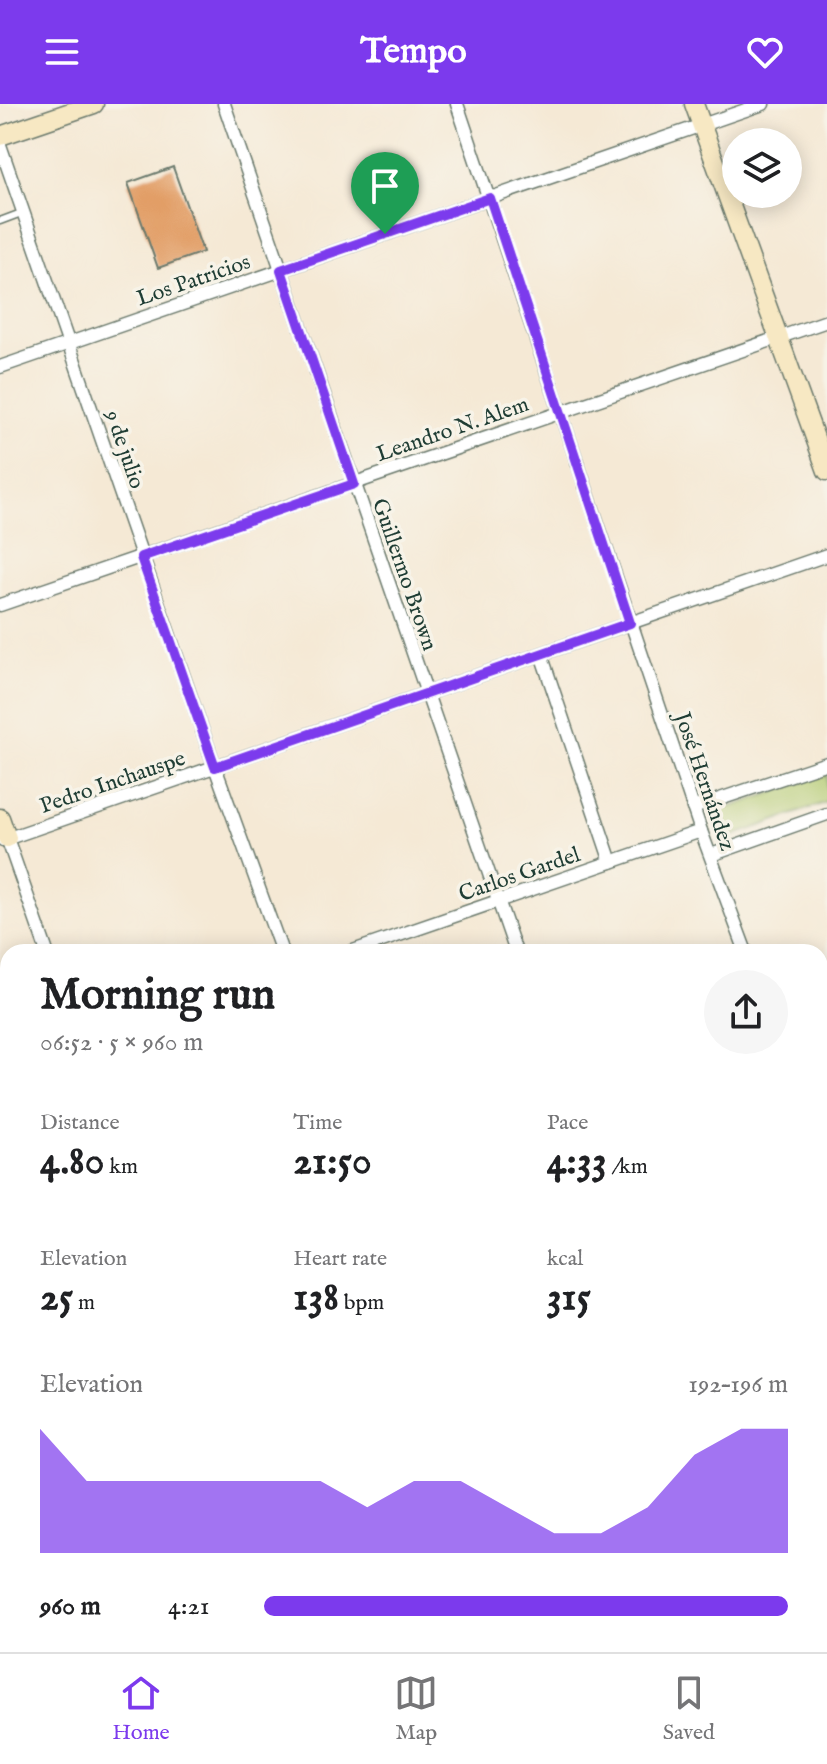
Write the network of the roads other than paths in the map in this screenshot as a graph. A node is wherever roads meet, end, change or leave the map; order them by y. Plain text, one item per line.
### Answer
1 (94, 104) edge
2 (224, 104) edge
3 (457, 104) edge
4 (694, 104) edge
5 (763, 104) edge
6 (701, 125) junction
7 (0, 136) edge
8 (0, 145) edge
9 (490, 198) junction
10 (24, 212) junction
11 (0, 221) edge
12 (281, 270) junction
13 (827, 321) edge
14 (778, 338) junction
15 (69, 343) junction
16 (0, 367) edge
17 (560, 412) junction
18 (827, 471) edge
19 (354, 484) junction
20 (827, 555) edge
21 (141, 557) junction
22 (0, 605) edge
23 (630, 623) junction
24 (541, 654) junction
25 (427, 693) junction
26 (827, 763) edge
27 (215, 767) junction
28 (693, 808) junction
29 (827, 814) edge
30 (0, 818) edge
31 (701, 831) junction
32 (4, 840) edge
33 (711, 855) junction
34 (611, 862) junction
35 (498, 901) junction
36 (44, 944) edge
37 (279, 944) edge
38 (373, 944) edge
39 (513, 944) edge
40 (743, 944) edge

1 - 7 main road
2 - 12 street, Guillermo Brown
3 - 9 street, José Hernández
4 - 6 main road
5 - 6 street, Los Patricios
6 - 9 street, Los Patricios
6 - 14 main road
8 - 10 street, 9 de julio
9 - 12 street, Los Patricios
9 - 17 street, José Hernández
10 - 11 lane
10 - 15 street, 9 de julio
12 - 15 street, Los Patricios
12 - 19 street, Guillermo Brown
13 - 14 street, Leandro N. Alem
14 - 17 street, Leandro N. Alem
14 - 18 main road
15 - 16 street, Los Patricios
15 - 21 street, 9 de julio
17 - 19 street, Leandro N. Alem
17 - 23 street, José Hernández
19 - 21 street, Leandro N. Alem
19 - 25 street, Guillermo Brown
20 - 23 street, Pedro Inchauspe
21 - 22 street, Leandro N. Alem
21 - 27 street, 9 de julio
23 - 24 street, Pedro Inchauspe
23 - 28 street, José Hernández
24 - 25 street, Pedro Inchauspe
24 - 34 street
25 - 27 street, Pedro Inchauspe
25 - 35 street, Guillermo Brown
26 - 28 street
27 - 32 street, Pedro Inchauspe
27 - 37 street, 9 de julio
28 - 31 street, José Hernández
29 - 33 street
30 - 32 main road
31 - 33 street, José Hernández
31 - 34 street, Carlos Gardel
32 - 36 street
33 - 40 street, José Hernández
34 - 35 street, Carlos Gardel
35 - 38 street, Carlos Gardel
35 - 39 street, Guillermo Brown

